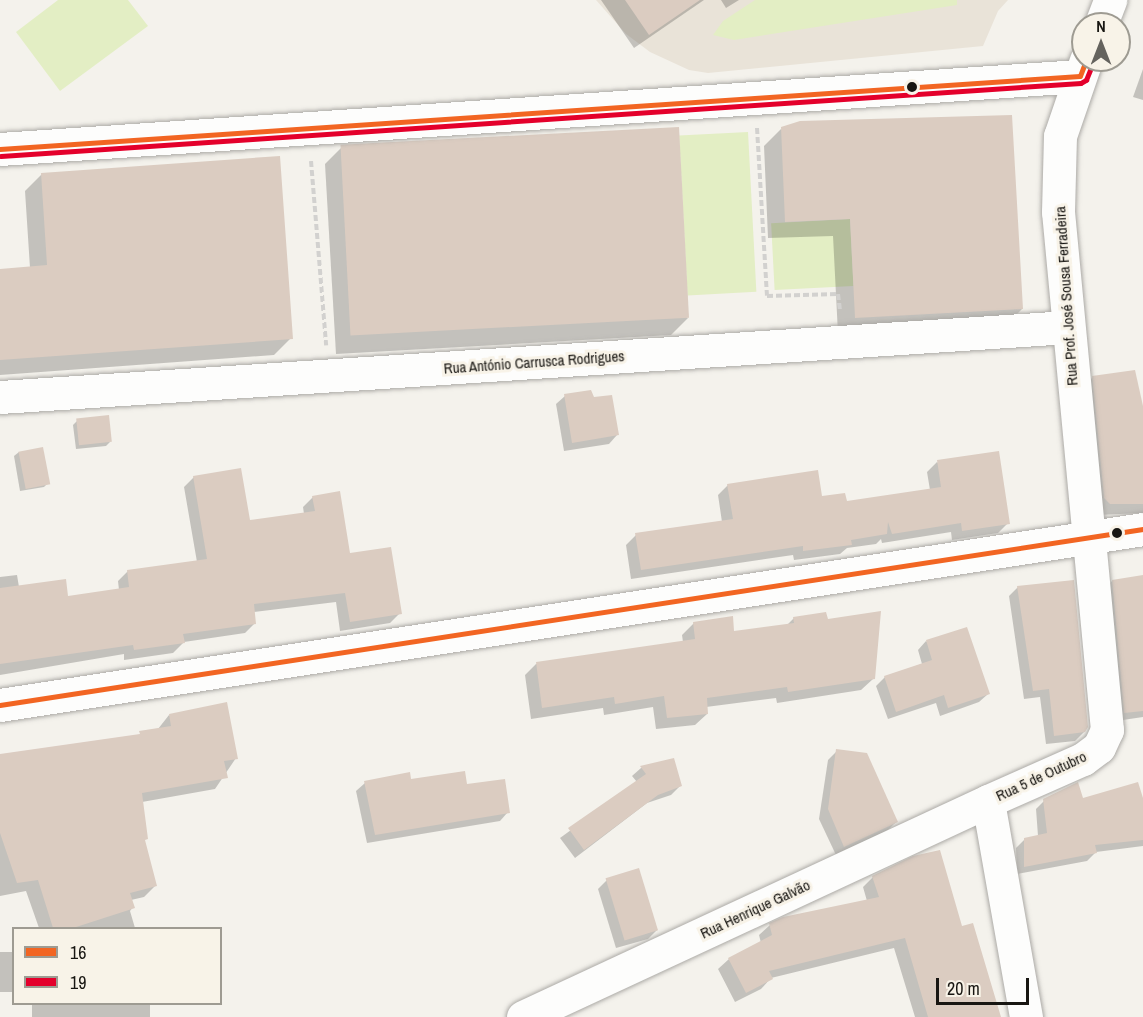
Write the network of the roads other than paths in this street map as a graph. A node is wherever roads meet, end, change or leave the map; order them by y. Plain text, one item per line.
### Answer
1 (1071, 69) edge
2 (1082, 72) edge
3 (0, 149) edge
4 (1068, 327) junction
5 (0, 397) edge
6 (1143, 528) edge
7 (1086, 537) junction
8 (0, 705) edge
9 (988, 801) junction
10 (523, 1017) edge
11 (1026, 1017) edge

1 - 3 street
2 - 4 street, Rua Prof. José Sousa Ferradeira
4 - 5 street, Rua António Carrusca Rodrigues
4 - 7 street, Rua Prof. José Sousa Ferradeira
6 - 7 street
7 - 8 street
7 - 9 street, Rua 5 de Outubro
9 - 10 street, Rua Henrique Galvão
9 - 11 street, Rua 5 de Outubro

